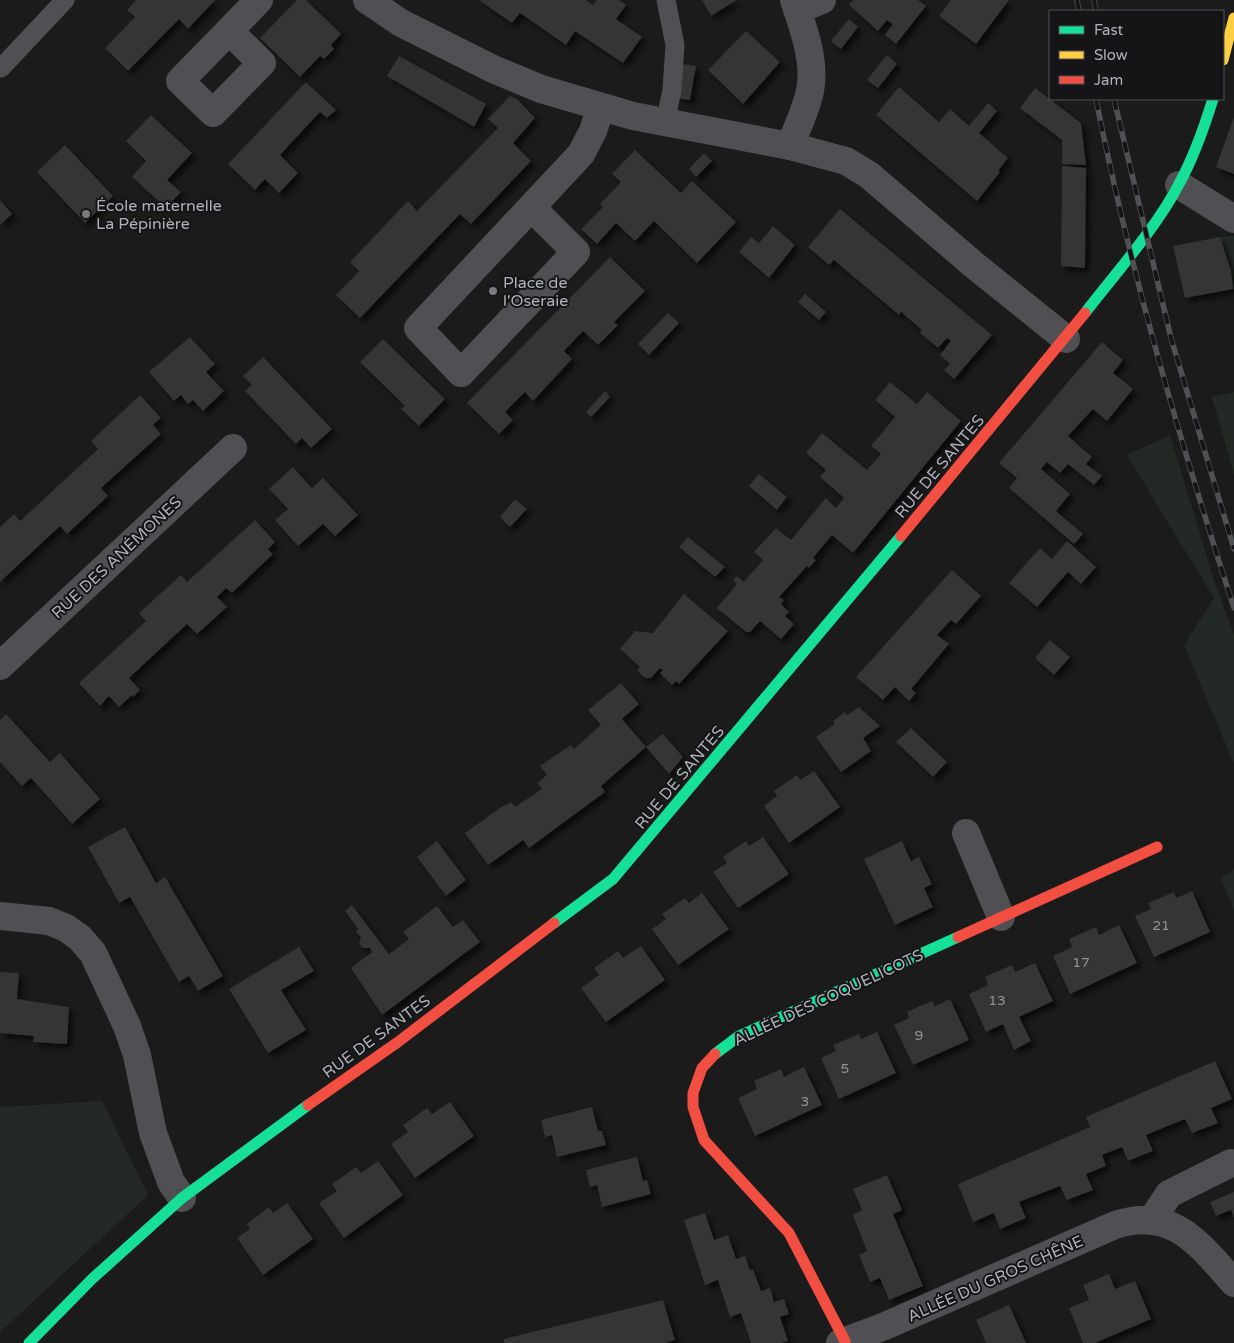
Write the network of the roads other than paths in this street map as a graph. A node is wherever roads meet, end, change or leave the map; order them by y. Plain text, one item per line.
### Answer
1 (65, 0) edge
2 (258, 0) edge
3 (367, 0) edge
4 (666, 0) edge
5 (804, 3) edge
6 (1234, 18) edge
7 (229, 30) dead end
8 (1224, 56) edge
9 (1, 68) edge
10 (1213, 100) edge
11 (601, 107) junction
12 (665, 123) junction
13 (790, 146) junction
14 (1179, 185) junction
15 (534, 205) junction
16 (1234, 219) edge
17 (1066, 339) junction
18 (233, 448) dead end
19 (0, 666) edge
20 (966, 833) dead end
21 (1158, 847) dead end
22 (0, 916) edge
23 (1001, 917) junction
24 (1231, 1163) dead end
25 (182, 1198) junction
26 (1151, 1221) junction
27 (1234, 1283) edge
28 (893, 1335) edge
29 (843, 1342) edge
30 (29, 1343) edge

1 - 9 lane
2 - 7 street
3 - 11 street
4 - 12 lane
5 - 13 street
6 - 8 street
10 - 14 street, RUE DE SANTES
11 - 12 street
11 - 15 street
12 - 13 street
13 - 17 street
14 - 16 street
14 - 17 street, RUE DE SANTES
15 - 15 street
17 - 25 street, RUE DE SANTES
18 - 19 street, RUE DES ANÉMONES
20 - 23 street
21 - 23 street, ALLÉE DES COQUELICOTS
22 - 25 street
23 - 29 street, ALLÉE DES COQUELICOTS
24 - 26 street
25 - 30 street, RUE DE SANTES
26 - 27 street, ALLÉE DU GROS CHÊNE
26 - 28 street, ALLÉE DU GROS CHÊNE
28 - 29 street, ALLÉE DU GROS CHÊNE

